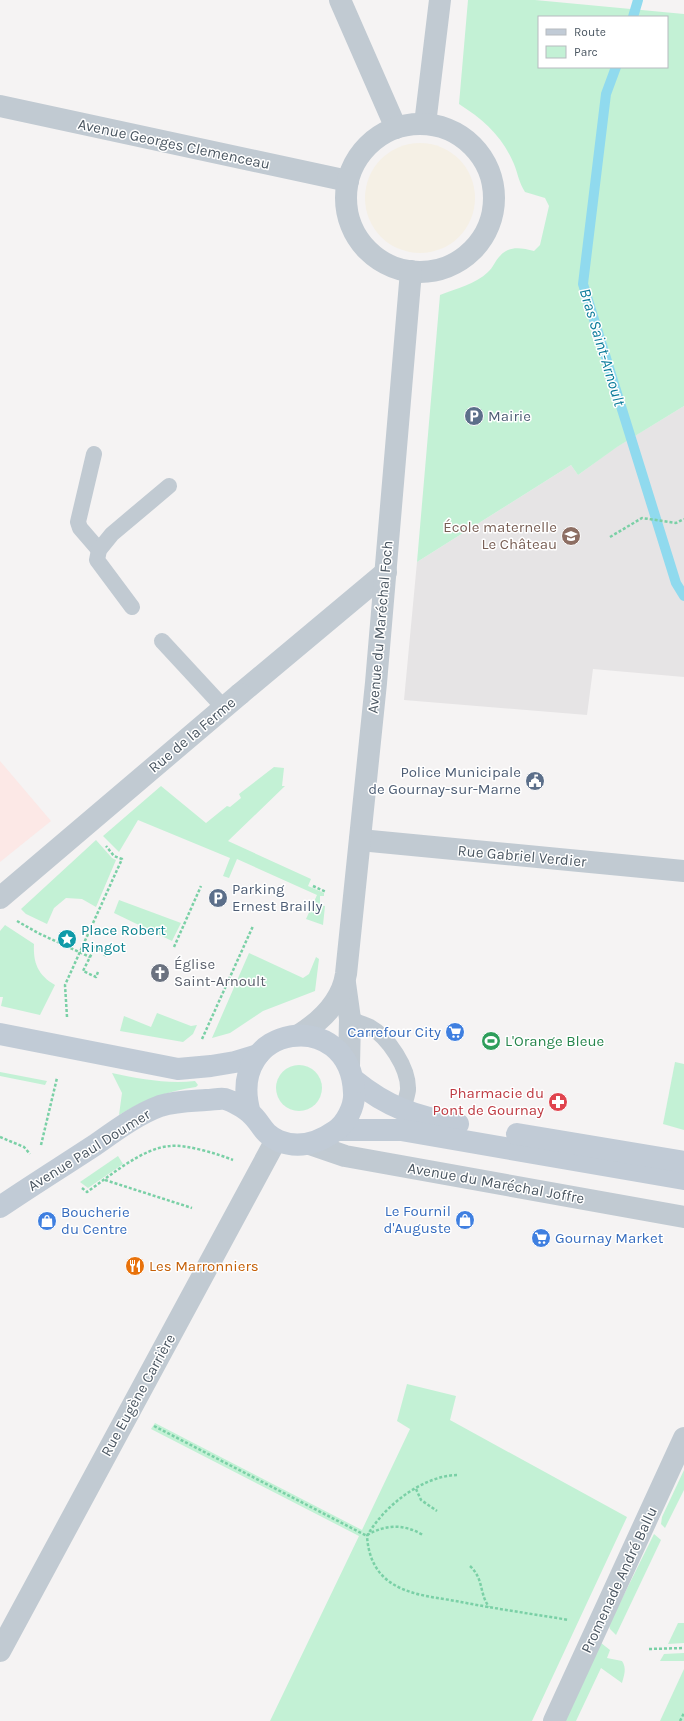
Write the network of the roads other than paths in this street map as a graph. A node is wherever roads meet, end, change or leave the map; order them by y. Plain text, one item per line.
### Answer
1 (340, 0) edge
2 (440, 0) edge
3 (0, 106) edge
4 (425, 124) junction
5 (396, 128) junction
6 (348, 181) junction
7 (411, 271) junction
8 (94, 454) dead end
9 (169, 486) dead end
10 (99, 550) junction
11 (386, 572) junction
12 (132, 607) dead end
13 (162, 641) dead end
14 (232, 701) junction
15 (360, 840) junction
16 (684, 871) edge
17 (0, 898) edge
18 (345, 983) junction
19 (350, 1019) junction
20 (0, 1034) edge
21 (299, 1035) junction
22 (258, 1055) junction
23 (352, 1073) junction
24 (403, 1111) junction
25 (250, 1113) junction
26 (338, 1130) junction
27 (276, 1140) junction
28 (310, 1144) junction
29 (684, 1162) edge
30 (684, 1179) edge
31 (0, 1207) edge
32 (684, 1217) edge
33 (684, 1438) edge
34 (0, 1651) edge
35 (554, 1721) edge

1 - 5 street
2 - 4 street
3 - 6 street, Avenue Georges Clemenceau
4 - 5 street
4 - 7 street
5 - 6 street
6 - 7 street
7 - 11 street, Avenue du Maréchal Foch
8 - 10 lane
9 - 10 lane
10 - 12 lane
11 - 14 street, Rue de la Ferme
11 - 15 street, Avenue du Maréchal Foch
13 - 14 lane
14 - 17 street, Rue de la Ferme
15 - 16 street, Rue Gabriel Verdier
15 - 18 street, Avenue du Maréchal Foch
18 - 19 street, Avenue du Maréchal Foch
18 - 21 street, Avenue du Maréchal Foch
19 - 23 street, Avenue du Maréchal Foch
19 - 24 lane
20 - 22 main road, Avenue du Maréchal Joffre
21 - 22 main road, Avenue du Maréchal Joffre
21 - 23 main road, Avenue du Maréchal Joffre
22 - 25 main road, Avenue du Maréchal Joffre
23 - 24 main road, Avenue du Maréchal Joffre
23 - 26 main road, Avenue du Maréchal Joffre
24 - 29 main road, Avenue du Maréchal Joffre
25 - 27 main road, Avenue du Maréchal Joffre
25 - 31 main road, Avenue Paul Doumer
26 - 28 main road, Avenue du Maréchal Joffre
26 - 30 main road
27 - 28 main road, Avenue du Maréchal Joffre
27 - 34 street, Rue Eugène Carrière
28 - 32 street, Avenue du Maréchal Joffre
33 - 35 street, Promenade André Ballu

